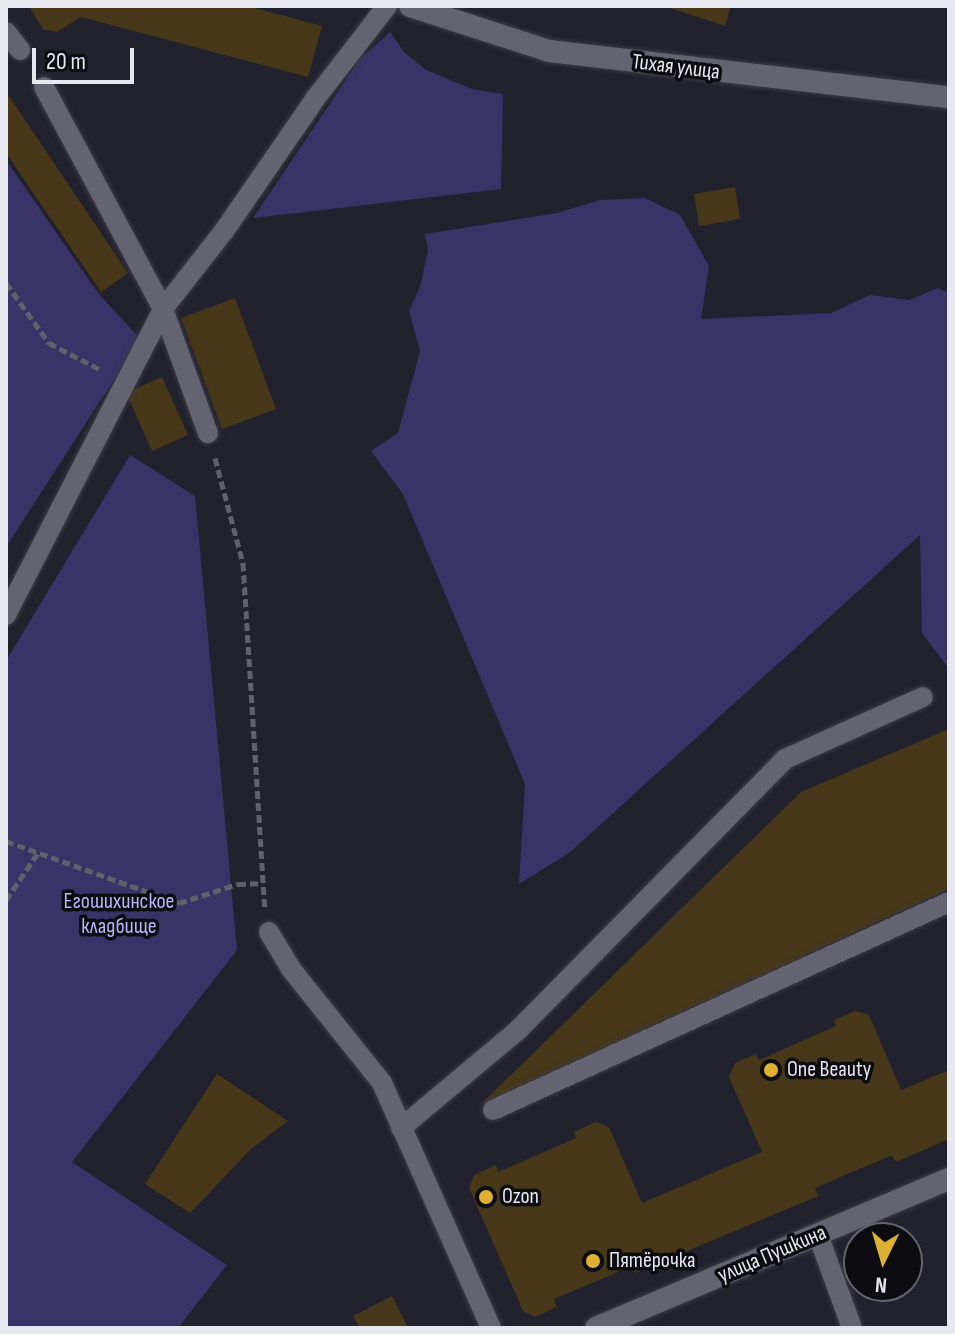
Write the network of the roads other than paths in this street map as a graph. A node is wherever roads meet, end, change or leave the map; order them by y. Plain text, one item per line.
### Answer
1 (387, 6) edge
2 (410, 6) edge
3 (6, 32) edge
4 (20, 50) dead end
5 (44, 87) dead end
6 (949, 97) edge
7 (163, 309) junction
8 (208, 433) road end
9 (6, 615) edge
10 (923, 697) dead end
11 (949, 902) edge
12 (269, 932) road end
13 (493, 1110) dead end
14 (401, 1128) junction
15 (949, 1179) edge
16 (818, 1235) junction
17 (491, 1328) edge
18 (596, 1328) edge
19 (852, 1328) edge

1 - 7 lane
2 - 6 street, Тихая улица
3 - 4 lane
5 - 7 lane
7 - 8 lane
7 - 9 lane
10 - 14 lane
11 - 13 lane
12 - 14 lane
14 - 17 lane
15 - 16 street, улица Пушкина
16 - 18 street, улица Пушкина
16 - 19 lane

